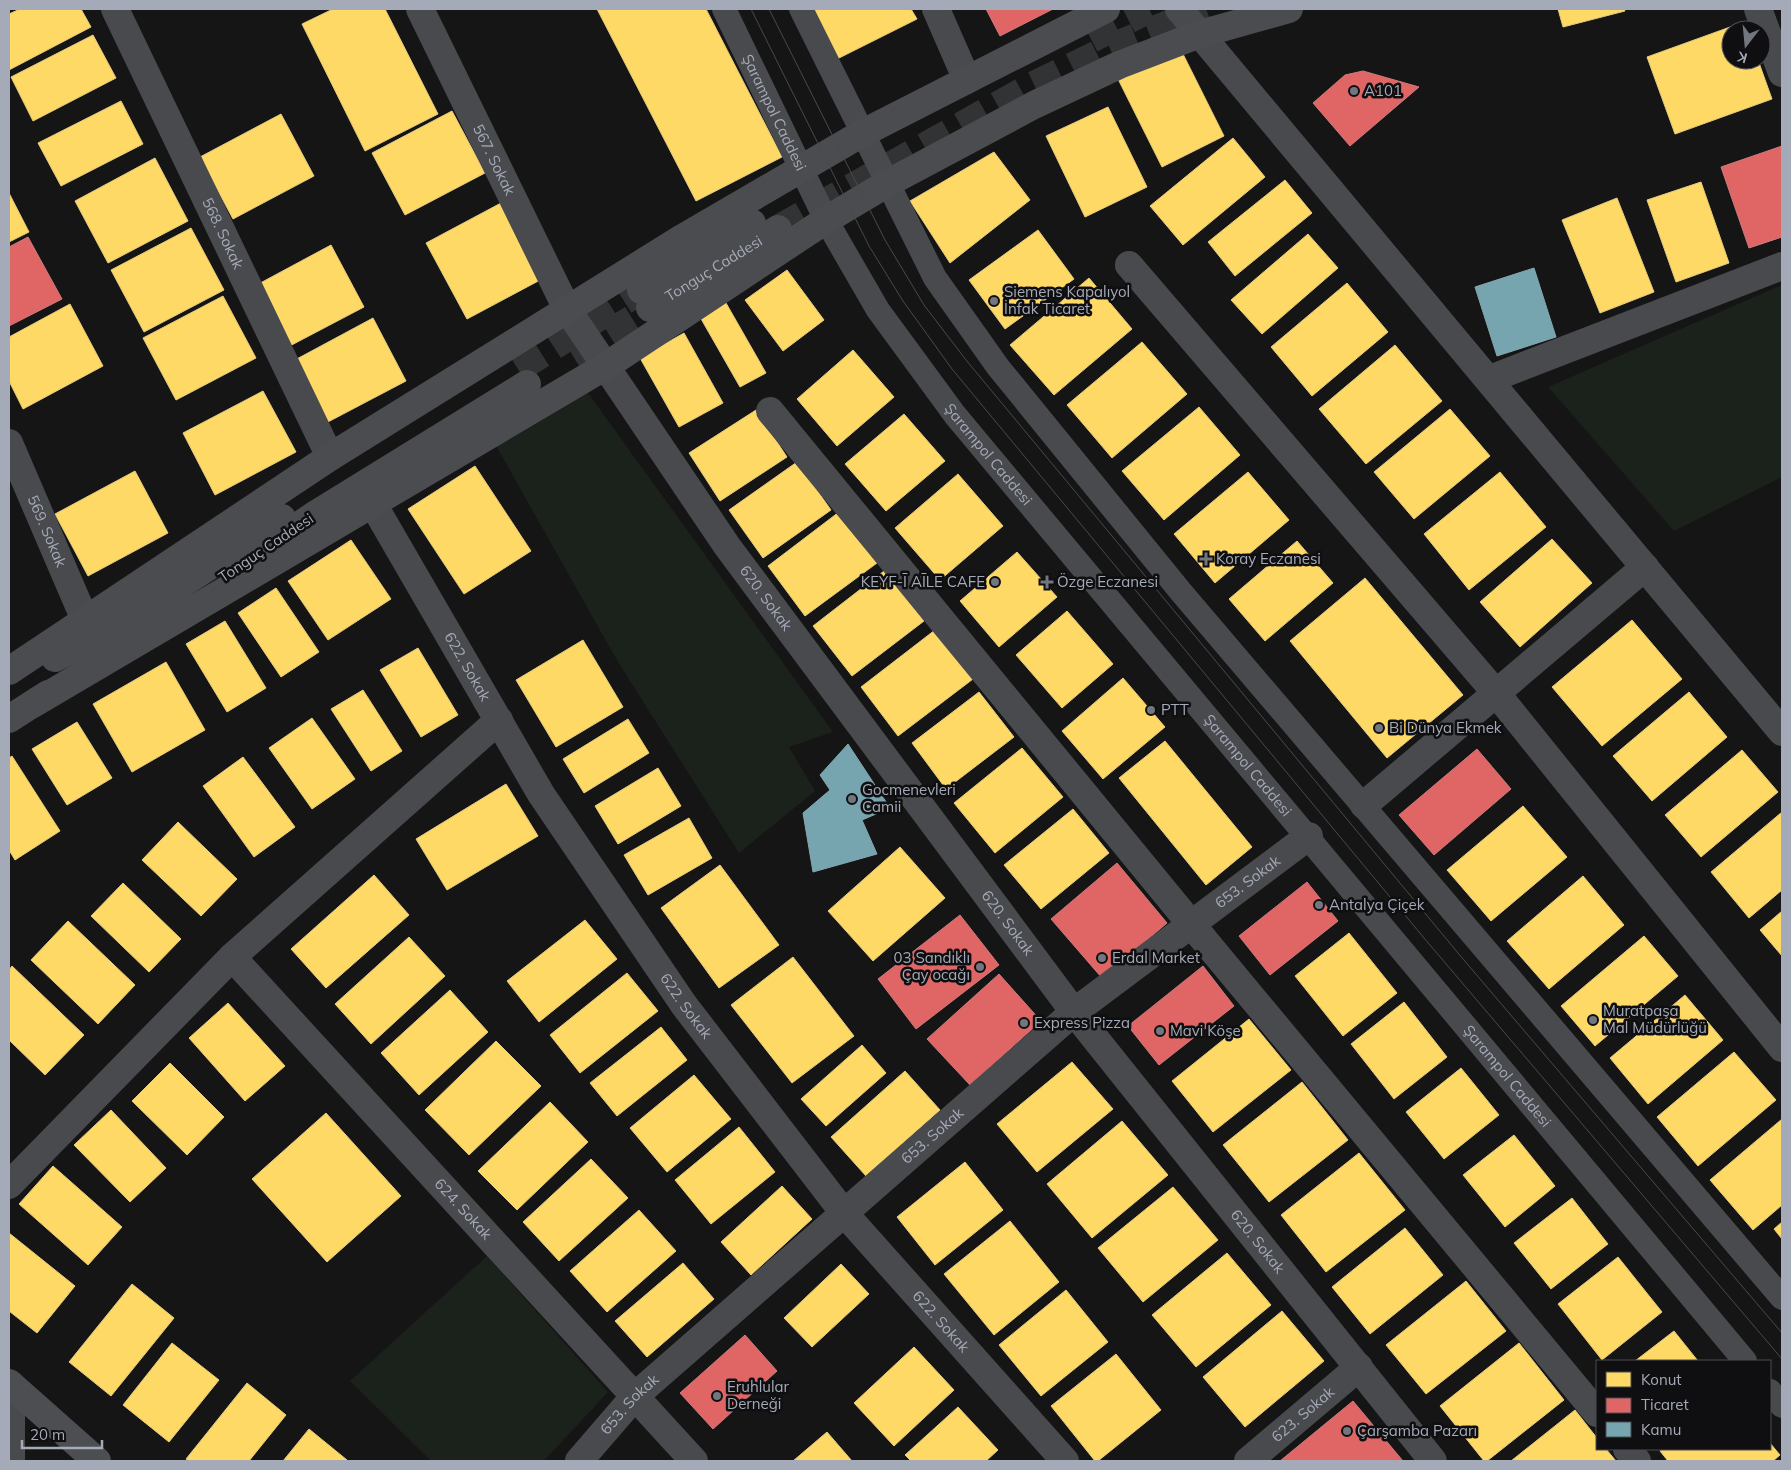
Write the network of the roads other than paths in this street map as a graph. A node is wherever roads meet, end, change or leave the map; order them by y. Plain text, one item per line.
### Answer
1 (115, 9) edge
2 (420, 9) edge
3 (724, 9) edge
4 (801, 9) edge
5 (936, 9) edge
6 (1106, 9) edge
7 (1179, 9) edge
8 (1288, 9) edge
9 (1758, 9) edge
10 (1200, 34) junction
11 (1782, 73) edge
12 (967, 80) junction
13 (861, 134) junction
14 (802, 170) junction
15 (888, 182) junction
16 (826, 220) junction
17 (773, 221) tunnel mouth
18 (1130, 265) dead end
19 (1782, 266) edge
20 (646, 299) tunnel mouth
21 (567, 309) junction
22 (606, 366) junction
23 (1490, 380) junction
24 (770, 411) dead end
25 (9, 443) edge
26 (330, 457) junction
27 (373, 504) junction
28 (1645, 567) junction
29 (84, 620) junction
30 (9, 671) edge
31 (9, 681) edge
32 (1496, 693) junction
33 (33, 704) junction
34 (9, 718) edge
35 (500, 720) junction
36 (1782, 732) edge
37 (1364, 805) junction
38 (1309, 836) junction
39 (1191, 924) junction
40 (232, 957) junction
41 (1074, 1012) junction
42 (1782, 1048) edge
43 (9, 1185) edge
44 (844, 1213) junction
45 (1782, 1298) edge
46 (1744, 1360) edge
47 (1359, 1366) junction
48 (10, 1384) edge
49 (1771, 1392) edge
50 (635, 1396) junction
51 (1782, 1406) edge
52 (1596, 1413) edge
53 (1627, 1450) edge
54 (10, 1461) edge
55 (97, 1461) edge
56 (579, 1461) edge
57 (694, 1461) edge
58 (1065, 1461) edge
59 (1248, 1461) edge
60 (1433, 1461) edge
61 (1637, 1461) edge

1 - 26 street, 568. Sokak
2 - 21 street, 567. Sokak
3 - 14 street, Şarampol Caddesi
4 - 13 street
5 - 12 street
6 - 12 main road
7 - 10 street
8 - 10 main road
9 - 11 street
10 - 15 main road
10 - 23 street
12 - 13 main road
13 - 14 main road
13 - 15 street
14 - 16 street, Şarampol Caddesi
14 - 21 main road
15 - 16 main road
15 - 37 street
16 - 22 main road
16 - 38 street, Şarampol Caddesi
17 - 20 main road, Tonguç Caddesi
18 - 32 street
19 - 23 street
21 - 22 street, 567. Sokak
21 - 26 main road
22 - 27 main road
22 - 41 street, 620. Sokak
23 - 28 street
24 - 39 street
25 - 29 street, 569. Sokak
26 - 29 main road
27 - 33 main road
27 - 35 street, 622. Sokak
28 - 32 street
28 - 36 street
29 - 30 main road
31 - 33 main road, Tonguç Caddesi
32 - 37 street
32 - 42 street
33 - 34 main road, Tonguç Caddesi
35 - 40 street
35 - 44 street, 622. Sokak
37 - 45 street
38 - 39 street, 653. Sokak
38 - 46 street, Şarampol Caddesi
39 - 41 street, 653. Sokak
39 - 52 street
40 - 43 street
40 - 50 street, 624. Sokak
41 - 44 street, 653. Sokak
41 - 47 street, 620. Sokak
44 - 50 street, 653. Sokak
44 - 58 street, 622. Sokak
47 - 59 street, 623. Sokak
47 - 60 street, 620. Sokak
48 - 54 street
48 - 55 main road
49 - 51 street
50 - 56 street, 653. Sokak
50 - 57 street, 624. Sokak
53 - 61 street

